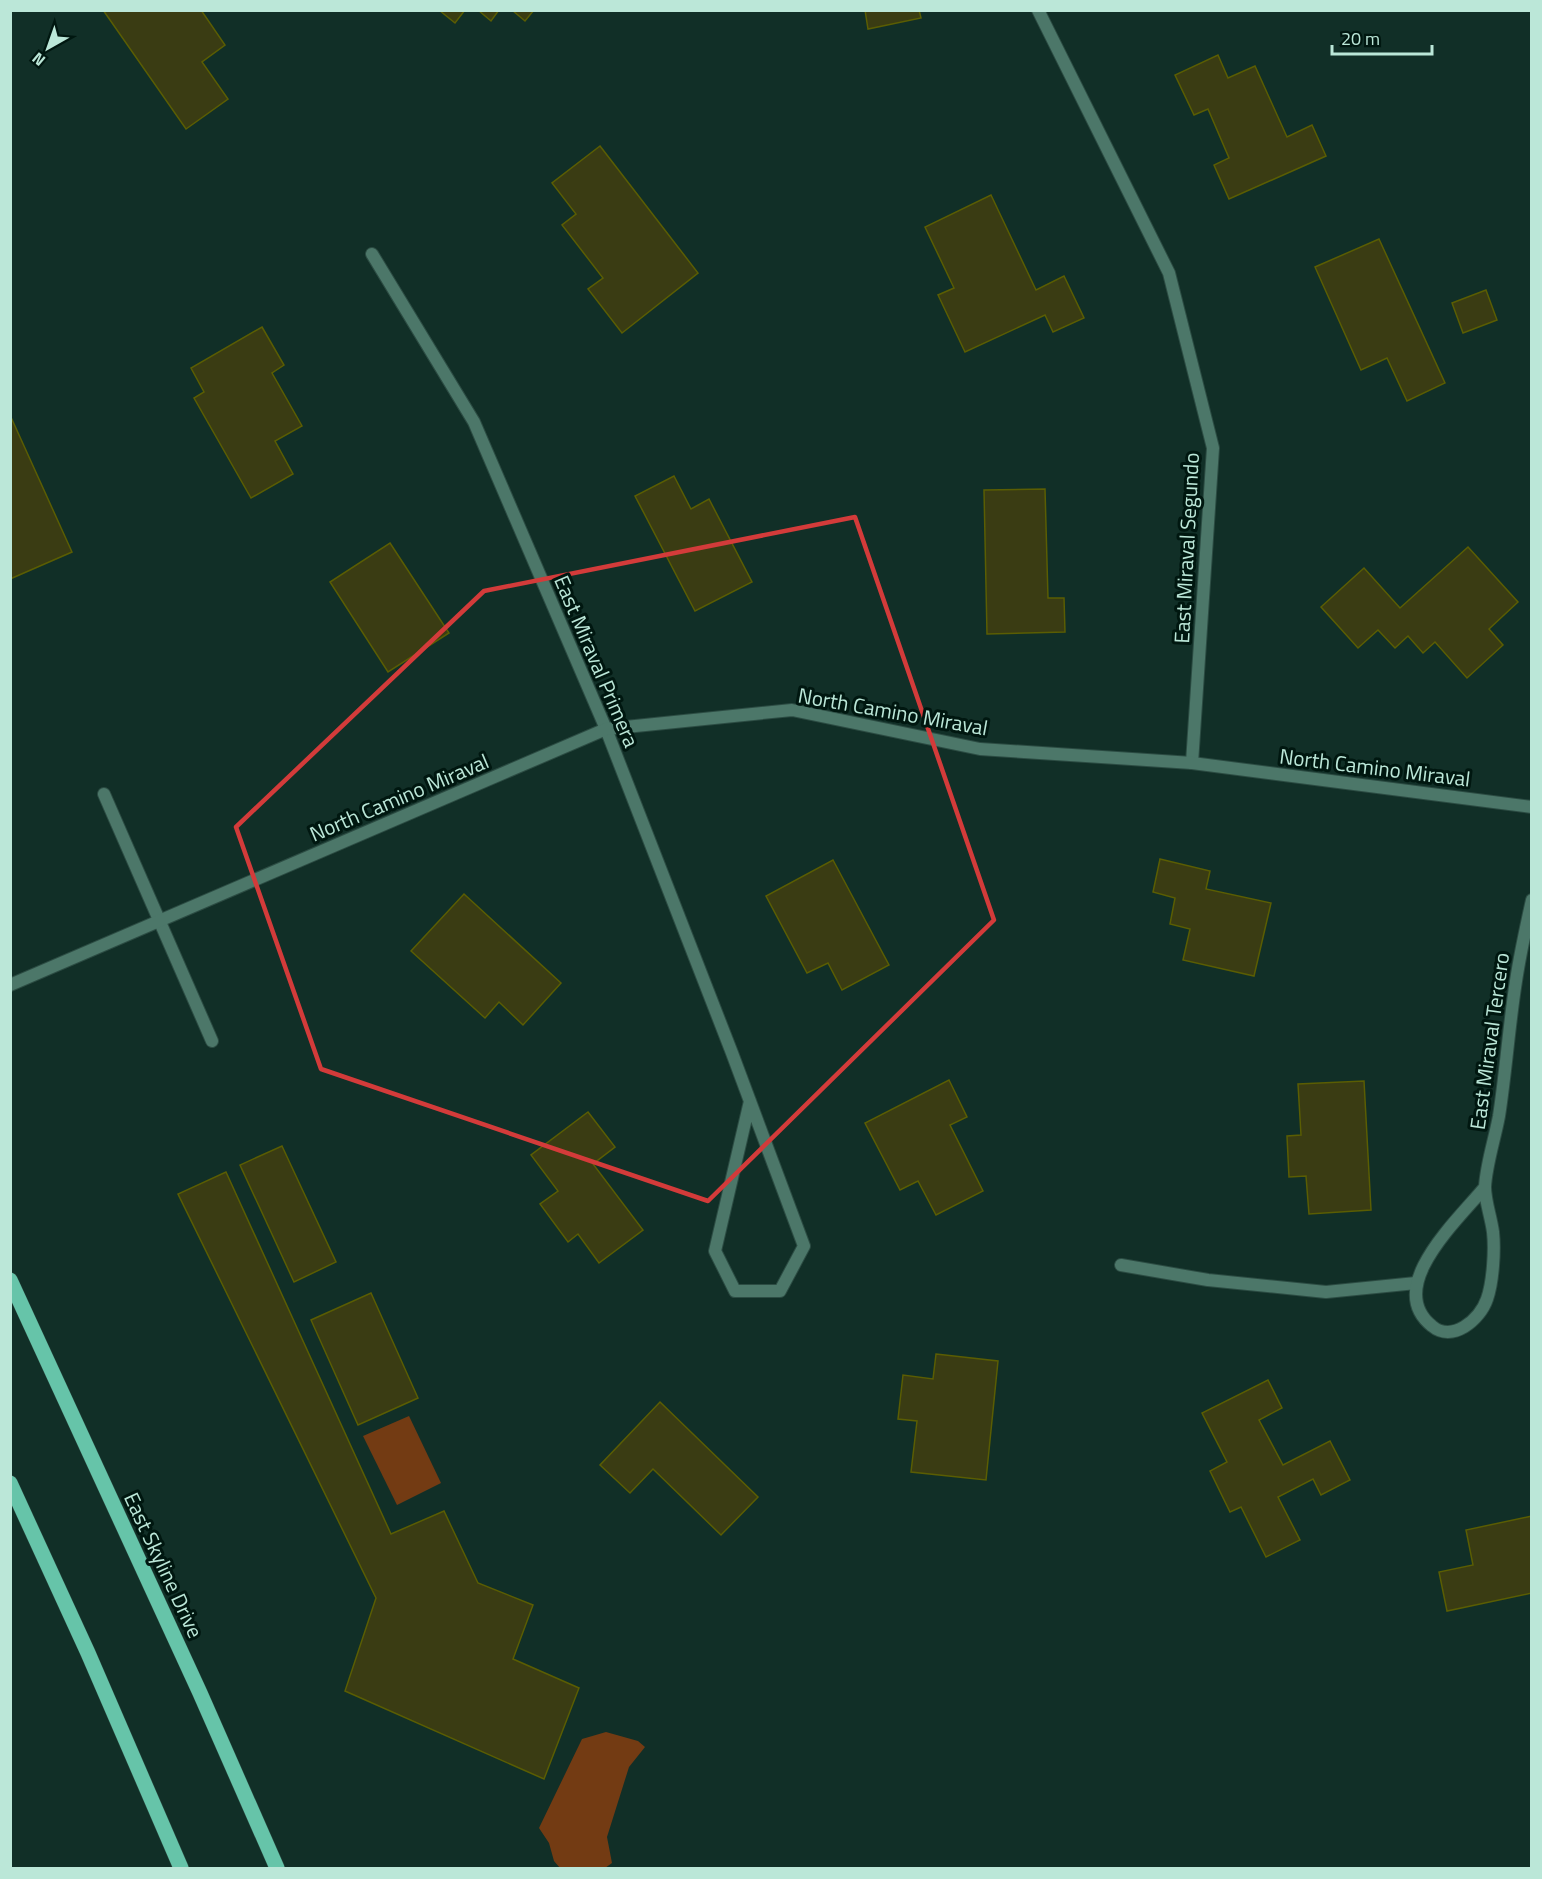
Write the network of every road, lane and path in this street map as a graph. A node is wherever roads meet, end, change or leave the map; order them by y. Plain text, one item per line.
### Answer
1 (1038, 10) edge
2 (372, 254) dead end
3 (606, 729) junction
4 (1192, 763) junction
5 (104, 794) dead end
6 (1532, 807) edge
7 (1532, 900) edge
8 (161, 920) junction
9 (10, 985) edge
10 (212, 1041) dead end
11 (750, 1101) junction
12 (1485, 1187) junction
13 (1121, 1265) dead end
14 (10, 1280) edge
15 (1416, 1283) junction
16 (10, 1483) edge
17 (181, 1869) edge
18 (277, 1869) edge

1 - 4 street, East Miraval Segundo
2 - 3 street, East Miraval Primera
3 - 4 street, North Camino Miraval
3 - 8 street, North Camino Miraval
3 - 11 street, East Miraval Primera
4 - 6 street, North Camino Miraval
5 - 8 street
7 - 12 street, East Miraval Tercero
8 - 9 street, North Camino Miraval
8 - 10 street
11 - 11 street, East Miraval Primera
12 - 15 street, East Miraval Tercero
12 - 15 street, East Miraval Tercero
13 - 15 street
14 - 18 main road, East Skyline Drive
16 - 17 main road

